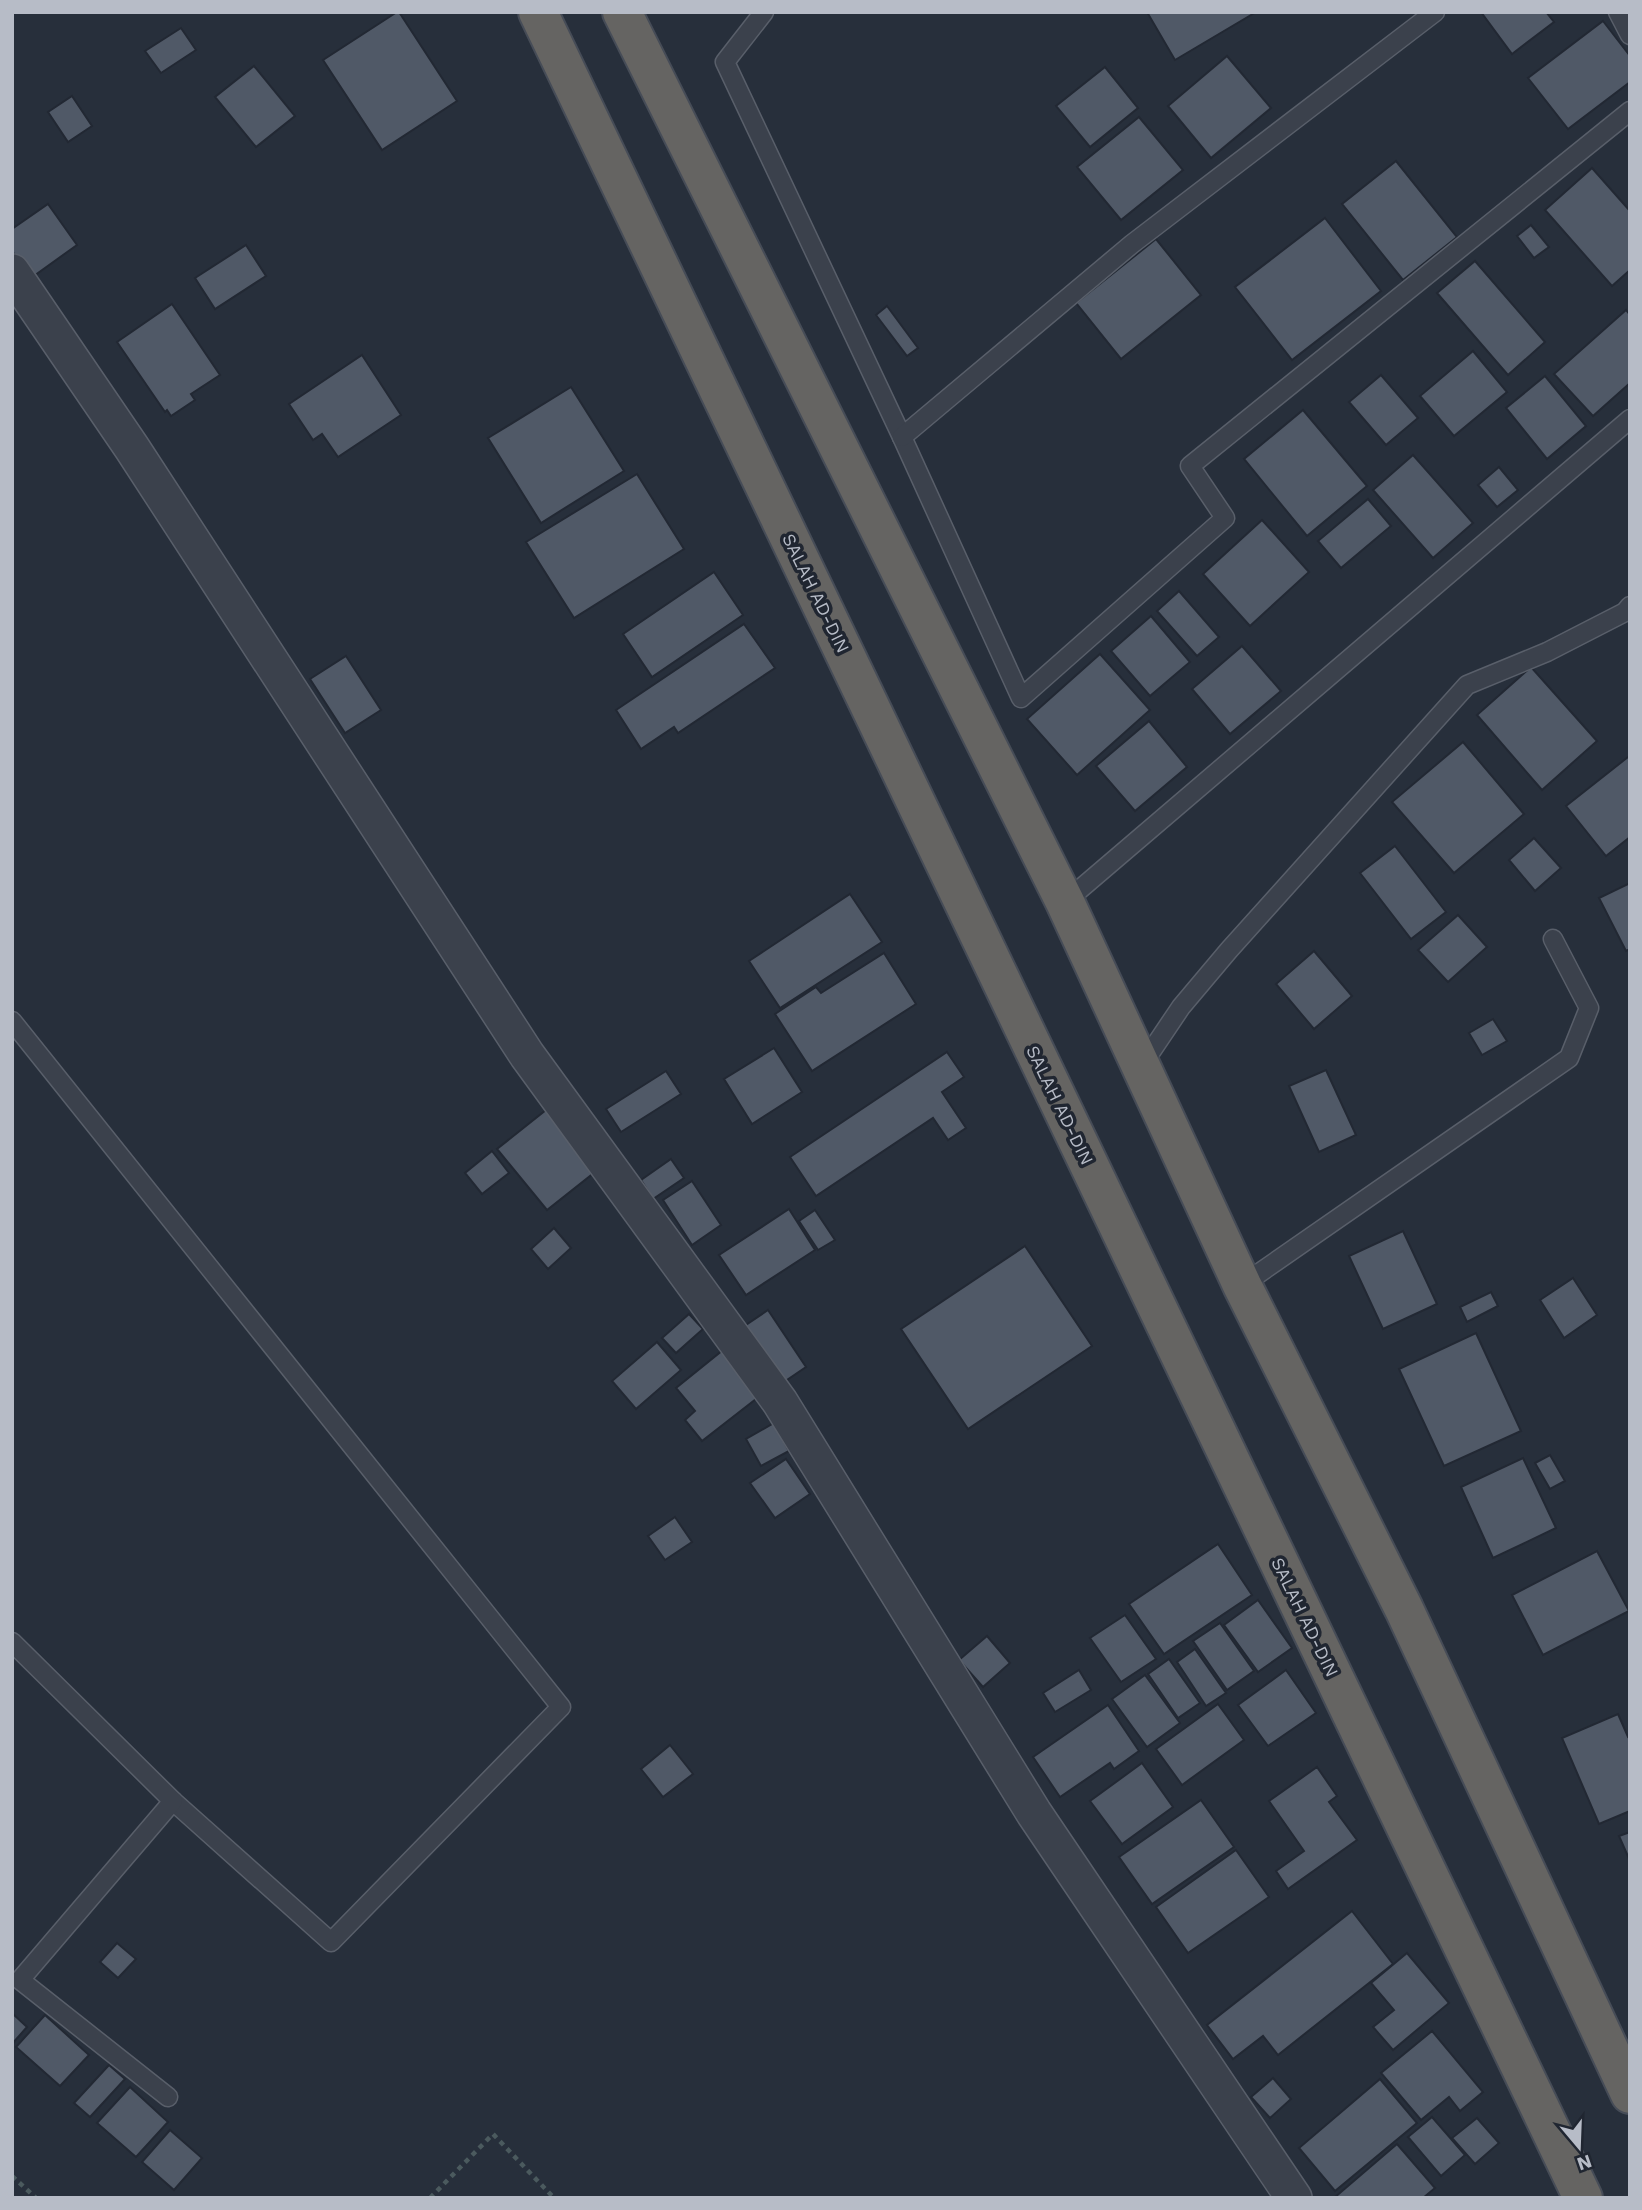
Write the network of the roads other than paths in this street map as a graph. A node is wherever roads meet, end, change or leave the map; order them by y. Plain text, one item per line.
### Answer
1 (538, 12) edge
2 (622, 12) edge
3 (764, 12) edge
4 (1435, 12) edge
5 (1618, 12) edge
6 (1630, 35) edge
7 (1630, 111) edge
8 (12, 272) edge
9 (1630, 419) edge
10 (902, 437) junction
11 (1630, 606) edge
12 (1065, 902) junction
13 (1553, 939) dead end
14 (12, 1021) edge
15 (1141, 1066) junction
16 (1242, 1285) junction
17 (12, 1642) edge
18 (173, 1801) junction
19 (1627, 2077) edge
20 (168, 2097) dead end
21 (1294, 2198) edge
22 (1583, 2198) edge

1 - 22 highway, SALAH AD-DIN
2 - 12 highway
3 - 10 lane
4 - 10 lane
5 - 6 lane
7 - 10 lane
8 - 21 street
9 - 12 lane
11 - 15 lane
12 - 15 highway
13 - 16 lane
14 - 18 lane
15 - 16 highway
16 - 19 highway
17 - 18 lane
18 - 20 lane

